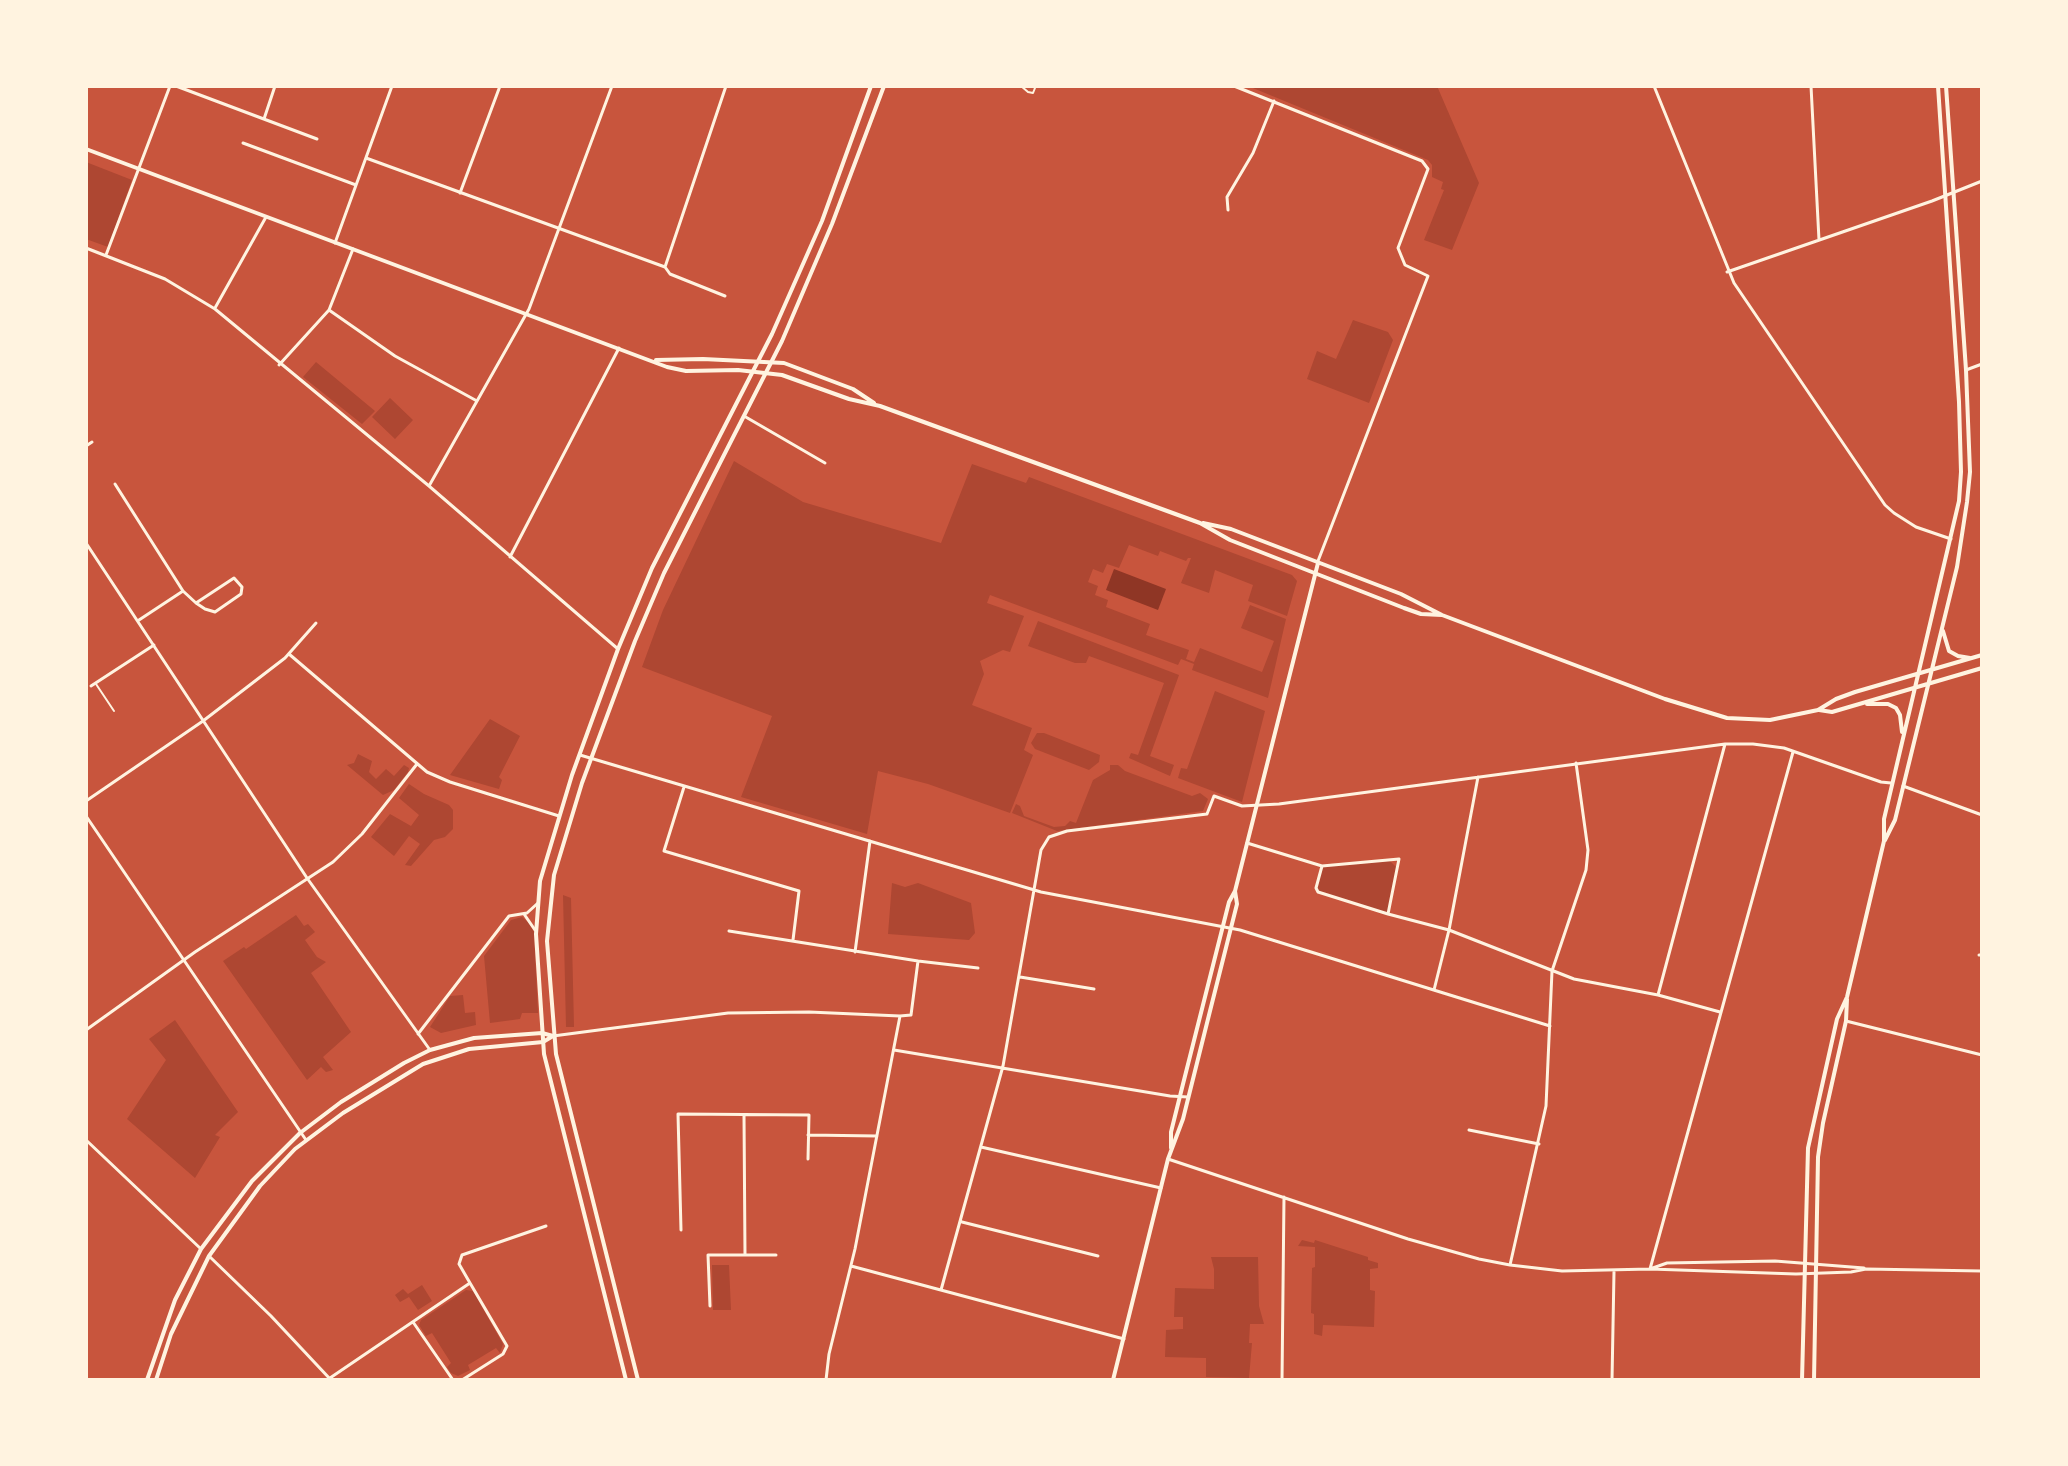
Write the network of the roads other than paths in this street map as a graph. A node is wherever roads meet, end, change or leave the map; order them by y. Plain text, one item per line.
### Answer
1 (170, 86) edge
2 (176, 86) edge
3 (275, 86) edge
4 (392, 86) edge
5 (500, 86) edge
6 (612, 86) edge
7 (726, 86) edge
8 (871, 86) edge
9 (884, 86) edge
10 (1021, 86) edge
11 (1032, 86) edge
12 (1234, 86) edge
13 (1654, 86) edge
14 (1811, 86) edge
15 (1938, 86) edge
16 (1946, 86) edge
17 (1274, 101) junction
18 (264, 119) junction
19 (317, 139) dead end
20 (243, 143) dead end
21 (86, 149) edge
22 (366, 158) junction
23 (138, 169) junction
24 (1982, 181) edge
25 (356, 185) junction
26 (1954, 191) junction
27 (460, 193) junction
28 (1946, 194) junction
29 (1228, 210) dead end
30 (266, 217) junction
31 (559, 229) junction
32 (1819, 240) junction
33 (335, 243) junction
34 (86, 248) edge
35 (353, 249) junction
36 (106, 256) junction
37 (665, 267) junction
38 (1727, 272) junction
39 (725, 296) dead end
40 (215, 309) junction
41 (329, 310) junction
42 (526, 313) junction
43 (619, 348) junction
44 (653, 360) junction
45 (758, 361) junction
46 (772, 362) junction
47 (1982, 364) edge
48 (279, 365) junction
49 (1966, 370) junction
50 (752, 372) junction
51 (766, 373) junction
52 (477, 401) junction
53 (880, 406) junction
54 (744, 416) junction
55 (92, 442) dead end
56 (86, 446) edge
57 (825, 463) dead end
58 (115, 484) dead end
59 (429, 486) junction
60 (1200, 523) junction
61 (1952, 539) junction
62 (86, 543) edge
63 (510, 557) junction
64 (1318, 563) junction
65 (1314, 574) junction
66 (183, 591) junction
67 (196, 603) junction
68 (1442, 615) junction
69 (138, 621) junction
70 (316, 623) dead end
71 (1942, 626) junction
72 (154, 645) junction
73 (618, 649) junction
74 (289, 654) junction
75 (1982, 655) edge
76 (1972, 658) junction
77 (1982, 668) edge
78 (1930, 671) junction
79 (1918, 674) junction
80 (93, 684) joint
81 (1927, 685) junction
82 (1915, 688) junction
83 (1861, 704) junction
84 (1818, 710) junction
85 (114, 711) dead end
86 (203, 721) junction
87 (1903, 736) junction
88 (1725, 744) junction
89 (1793, 751) junction
90 (580, 755) junction
91 (592, 758) junction
92 (1576, 763) junction
93 (417, 764) junction
94 (1478, 777) junction
95 (1893, 783) junction
96 (1903, 785) junction
97 (684, 787) junction
98 (86, 801) edge
99 (1256, 805) junction
100 (1982, 815) edge
101 (86, 816) edge
102 (559, 816) junction
103 (870, 841) junction
104 (1884, 841) junction
105 (1247, 843) junction
106 (1322, 866) junction
107 (307, 878) junction
108 (1034, 889) junction
109 (1235, 891) junction
110 (538, 903) junction
111 (1389, 912) junction
112 (524, 914) junction
113 (1223, 926) junction
114 (1231, 928) junction
115 (1449, 930) junction
116 (729, 931) dead end
117 (536, 932) junction
118 (793, 940) junction
119 (855, 952) junction
120 (183, 960) junction
121 (918, 961) junction
122 (978, 968) dead end
123 (1552, 971) junction
124 (1020, 977) junction
125 (1094, 989) dead end
126 (1434, 990) junction
127 (1658, 995) junction
128 (1847, 997) junction
129 (1720, 1012) junction
130 (900, 1016) junction
131 (1846, 1021) junction
132 (1550, 1026) junction
133 (86, 1030) edge
134 (542, 1033) junction
135 (418, 1034) junction
136 (553, 1036) junction
137 (543, 1042) junction
138 (430, 1050) junction
139 (894, 1050) junction
140 (1982, 1055) edge
141 (1003, 1066) junction
142 (1180, 1097) junction
143 (1188, 1097) junction
144 (744, 1114) junction
145 (1469, 1130) dead end
146 (300, 1133) junction
147 (808, 1135) junction
148 (877, 1136) junction
149 (86, 1140) edge
150 (306, 1140) junction
151 (1539, 1144) junction
152 (981, 1147) junction
153 (1171, 1148) junction
154 (808, 1159) dead end
155 (1168, 1159) junction
156 (1161, 1188) junction
157 (1284, 1197) junction
158 (960, 1222) junction
159 (546, 1226) dead end
160 (681, 1230) dead end
161 (201, 1249) junction
162 (745, 1255) junction
163 (776, 1255) dead end
164 (209, 1256) junction
165 (1098, 1256) dead end
166 (1803, 1263) junction
167 (1816, 1264) junction
168 (1510, 1265) junction
169 (851, 1266) junction
170 (1650, 1269) junction
171 (1866, 1269) junction
172 (1614, 1271) junction
173 (1982, 1271) edge
174 (1803, 1273) junction
175 (1816, 1273) junction
176 (470, 1283) junction
177 (941, 1290) junction
178 (710, 1306) dead end
179 (413, 1322) junction
180 (1124, 1339) junction
181 (330, 1379) edge
182 (147, 1380) edge
183 (156, 1380) edge
184 (453, 1380) edge
185 (462, 1380) edge
186 (626, 1380) edge
187 (638, 1380) edge
188 (826, 1380) edge
189 (1113, 1380) edge
190 (1282, 1380) edge
191 (1612, 1380) edge
192 (1802, 1380) edge
193 (1814, 1380) edge

1 - 23 street
2 - 18 street
3 - 18 street
4 - 22 street
5 - 27 street
6 - 31 street
7 - 37 street
8 - 45 street
9 - 46 street
10 - 11 lane
12 - 17 street
13 - 38 street
14 - 32 street
15 - 28 street
16 - 26 street
17 - 29 street
17 - 64 street
18 - 19 street
20 - 25 street
21 - 23 street
22 - 25 street
22 - 27 street
23 - 30 street
23 - 36 street
24 - 26 street
25 - 33 street
26 - 28 street
26 - 49 street
27 - 31 street
28 - 32 street
28 - 61 street
30 - 33 street
30 - 40 street
31 - 37 street
31 - 42 street
32 - 38 street
33 - 35 street
34 - 36 street
35 - 41 street
35 - 42 street
36 - 40 street
37 - 39 street
38 - 61 street
40 - 48 street
41 - 48 street
41 - 52 street
42 - 43 street
42 - 52 street
43 - 44 street
43 - 63 street
44 - 45 street
44 - 50 street
45 - 46 street
45 - 50 street
46 - 51 street
46 - 53 street
47 - 49 street
48 - 59 street
49 - 71 street
50 - 51 street
50 - 73 street
51 - 53 street
51 - 54 street
52 - 59 street
53 - 60 street
54 - 57 street
54 - 91 street
55 - 56 street
58 - 66 street
59 - 63 street
60 - 64 street
60 - 65 street
61 - 79 street
62 - 69 street
63 - 73 street
64 - 65 street
64 - 68 street
65 - 68 street
65 - 99 street
66 - 67 street
66 - 69 street
67 - 67 street
68 - 84 street
69 - 72 street
70 - 74 street
71 - 76 street
71 - 78 street
72 - 80 street
72 - 86 street
73 - 90 street
74 - 86 street
74 - 93 street
75 - 76 street
76 - 78 street
77 - 81 street
78 - 79 street
78 - 81 street
79 - 82 street
79 - 84 street
80 - 85 lane
81 - 82 street
81 - 96 street
82 - 83 street
82 - 87 street
83 - 84 street
83 - 87 street
86 - 98 street
86 - 107 street
87 - 95 street
88 - 89 street
88 - 92 street
88 - 127 street
89 - 95 street
89 - 129 street
90 - 91 street
90 - 102 street
91 - 97 street
91 - 136 street
92 - 94 street
92 - 123 street
93 - 102 street
93 - 107 street
94 - 99 street
94 - 115 street
95 - 104 street
96 - 100 street
96 - 104 street
97 - 103 street
97 - 118 street
99 - 105 street
99 - 108 street
101 - 120 street
102 - 110 street
103 - 108 street
103 - 119 street
104 - 128 street
105 - 106 street
105 - 109 street
106 - 111 street
106 - 111 street
107 - 120 street
107 - 135 street
108 - 113 street
108 - 124 street
109 - 113 street
109 - 114 street
110 - 112 street
110 - 117 street
111 - 115 street
112 - 117 street
112 - 135 street
113 - 114 street
113 - 142 street
114 - 126 street
114 - 143 street
115 - 123 street
115 - 126 street
116 - 118 street
117 - 134 street
118 - 119 street
119 - 121 street
120 - 133 street
120 - 146 street
121 - 122 street
121 - 130 street
123 - 127 street
123 - 132 street
124 - 125 street
124 - 141 street
126 - 132 street
127 - 129 street
128 - 131 street
128 - 166 street
129 - 170 street
130 - 136 street
130 - 139 street
131 - 140 street
131 - 167 street
132 - 151 street
134 - 136 street
134 - 137 street
134 - 138 street
135 - 138 street
136 - 137 street
136 - 187 street
137 - 150 street
137 - 186 street
138 - 146 street
139 - 141 street
139 - 148 street
141 - 142 street
141 - 152 street
142 - 143 street
142 - 153 street
143 - 153 street
144 - 147 street
144 - 160 street
144 - 162 street
145 - 151 street
146 - 150 street
146 - 161 street
147 - 148 street
147 - 154 street
148 - 169 street
149 - 161 street
150 - 164 street
151 - 168 street
152 - 156 street
152 - 158 street
153 - 155 street
155 - 156 street
155 - 157 street
156 - 180 street
157 - 168 street
157 - 190 street
158 - 165 street
158 - 177 street
159 - 176 street
161 - 182 street
162 - 163 street
162 - 178 street
164 - 181 street
164 - 183 street
166 - 167 street
166 - 170 street
166 - 174 street
167 - 171 street
167 - 175 street
168 - 172 street
169 - 177 street
169 - 188 street
170 - 172 street
170 - 174 street
171 - 173 street
171 - 175 street
172 - 191 street
174 - 175 street
174 - 192 street
175 - 193 street
176 - 179 street
176 - 185 street
177 - 180 street
179 - 181 street
179 - 184 street
180 - 189 street

